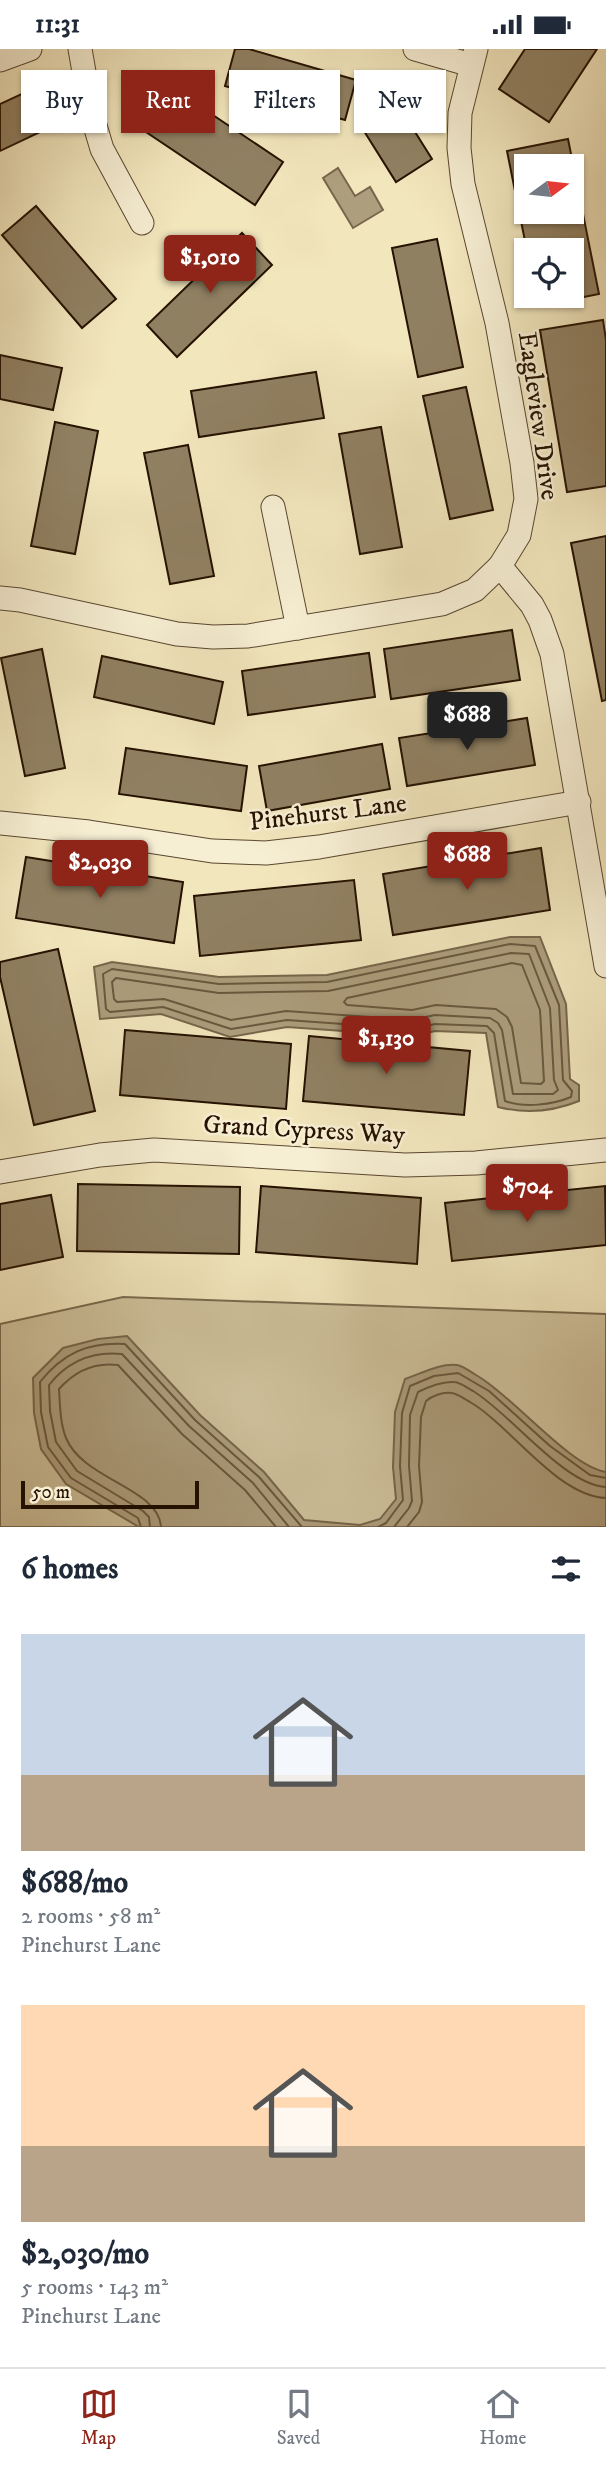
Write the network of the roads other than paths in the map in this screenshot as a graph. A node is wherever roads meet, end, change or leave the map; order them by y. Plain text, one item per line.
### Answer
1 (30, 49) edge
2 (80, 49) edge
3 (415, 49) edge
4 (473, 57) edge
5 (0, 59) edge
6 (142, 223) dead end
7 (273, 507) dead end
8 (500, 566) junction
9 (0, 598) edge
10 (298, 628) junction
11 (579, 802) junction
12 (0, 823) edge
13 (606, 966) edge
14 (606, 1150) edge
15 (0, 1172) edge

1 - 5 street
2 - 6 street
3 - 4 street
4 - 8 street, Eagleview Drive
7 - 10 street
8 - 10 street, Eagleview Drive
8 - 11 street
9 - 10 street, Eagleview Drive
11 - 12 street, Pinehurst Lane
11 - 13 street
14 - 15 street, Grand Cypress Way

